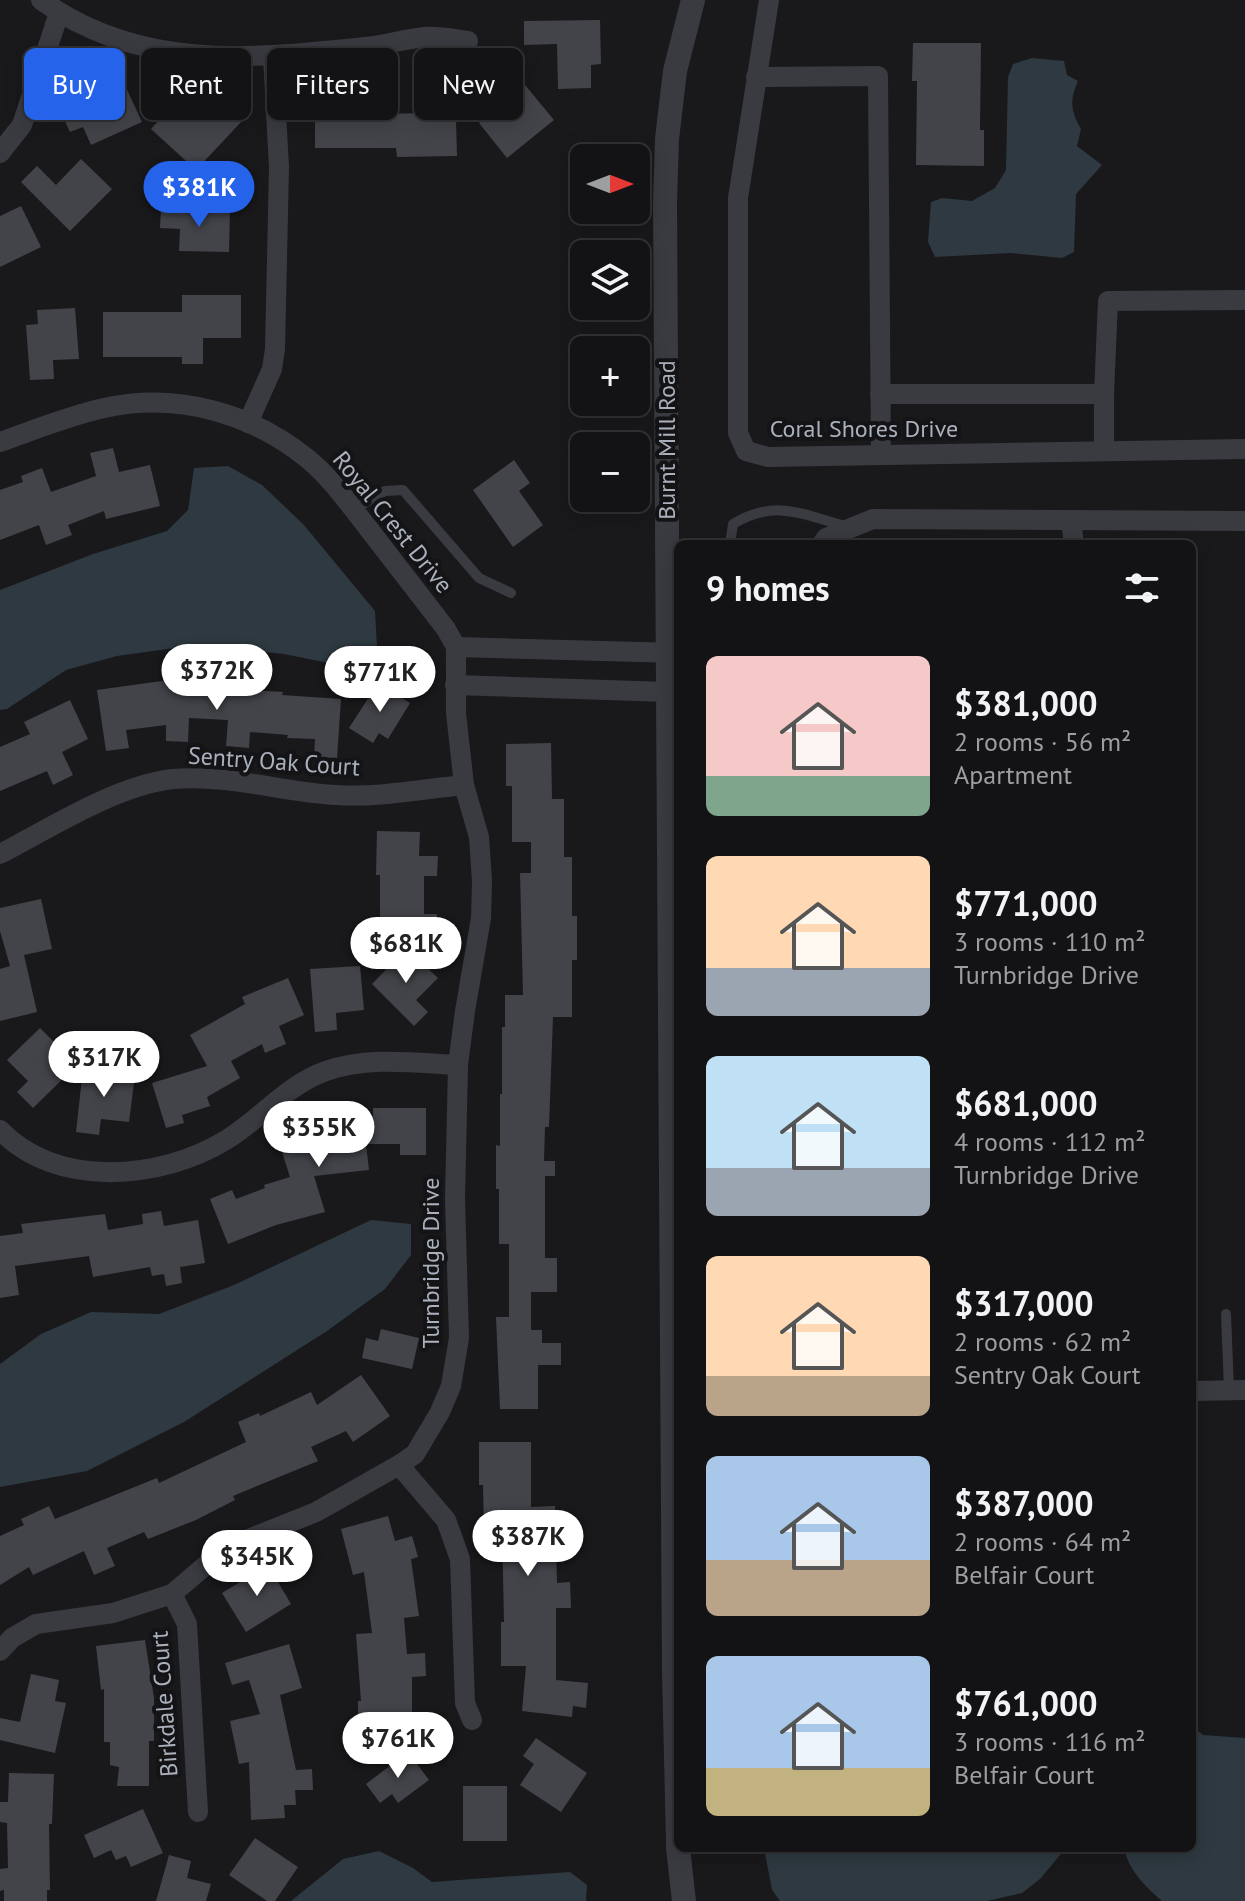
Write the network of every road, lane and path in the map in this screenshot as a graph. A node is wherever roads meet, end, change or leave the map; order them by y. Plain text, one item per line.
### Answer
1 (41, 0) edge
2 (693, 0) edge
3 (769, 0) edge
4 (59, 13) junction
5 (468, 41) dead end
6 (359, 48) edge
7 (267, 57) edge
8 (756, 77) junction
9 (276, 120) edge
10 (0, 153) edge
11 (1245, 300) edge
12 (880, 394) junction
13 (1104, 394) junction
14 (248, 423) junction
15 (0, 442) edge
16 (1245, 449) edge
17 (1104, 451) junction
18 (881, 455) junction
19 (353, 510) junction
20 (1071, 521) junction
21 (1245, 521) edge
22 (851, 527) junction
23 (731, 540) edge
24 (825, 540) edge
25 (1073, 540) edge
26 (511, 593) dead end
27 (456, 647) junction
28 (509, 650) junction
29 (563, 651) junction
30 (672, 652) edge
31 (671, 682) edge
32 (455, 685) junction
33 (509, 686) junction
34 (563, 688) junction
35 (464, 785) junction
36 (0, 854) edge
37 (458, 1065) junction
38 (3, 1139) edge
39 (1226, 1314) dead end
40 (1237, 1390) edge
41 (1196, 1391) edge
42 (399, 1465) junction
43 (172, 1594) junction
44 (0, 1651) edge
45 (674, 1653) edge
46 (472, 1720) dead end
47 (198, 1812) dead end
48 (679, 1852) edge
49 (684, 1901) edge

1 - 4 street
2 - 30 street, Burnt Mill Road
3 - 8 street, Coral Shores Drive
4 - 7 street
4 - 10 street
5 - 6 street
8 - 12 street
8 - 18 street, Coral Shores Drive
9 - 14 street
11 - 13 street
12 - 13 street
12 - 18 street
13 - 17 street
14 - 15 street, Royal Crest Drive
14 - 19 street, Royal Crest Drive
16 - 17 street, Coral Shores Drive
17 - 18 street, Coral Shores Drive
19 - 26 lane
19 - 27 street, Royal Crest Drive
20 - 21 street
20 - 22 street
20 - 25 street
22 - 23 lane
22 - 24 street
27 - 28 street
27 - 32 street, Turnbridge Drive
28 - 29 street
28 - 33 street
29 - 30 street
29 - 34 street
30 - 31 street, Burnt Mill Road
31 - 34 street
31 - 45 street, Burnt Mill Road
32 - 33 street
32 - 35 street, Turnbridge Drive
33 - 34 street
35 - 36 street, Sentry Oak Court
35 - 37 street, Turnbridge Drive
37 - 38 street
37 - 42 street, Turnbridge Drive
39 - 40 lane
40 - 41 street
42 - 43 street, Turnbridge Drive
42 - 46 street
43 - 44 street, Turnbridge Drive
43 - 47 street, Birkdale Court
48 - 49 street, Burnt Mill Road

